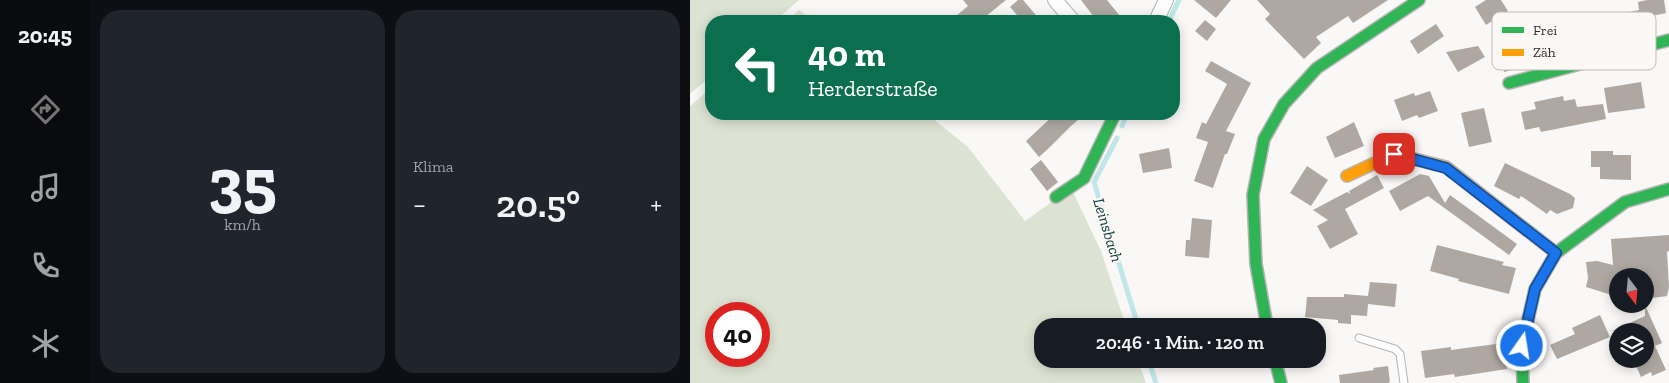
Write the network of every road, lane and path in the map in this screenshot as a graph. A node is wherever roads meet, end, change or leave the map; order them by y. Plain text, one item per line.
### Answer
1 (1055, 0) edge
2 (1166, 0) edge
3 (1419, 0) edge
4 (1068, 15) edge
5 (1159, 15) edge
6 (1669, 40) edge
7 (1656, 43) edge
8 (1555, 70) edge
9 (1509, 82) dead end
10 (1112, 120) edge
11 (1347, 176) dead end
12 (1669, 188) edge
13 (1056, 197) dead end
14 (1556, 253) junction
15 (1266, 318) edge
16 (1359, 338) dead end
17 (1277, 368) edge
18 (1281, 383) edge
19 (1404, 383) edge
20 (1523, 383) edge

1 - 4 street
2 - 5 street
3 - 15 street
6 - 7 street
8 - 9 street
10 - 13 street
11 - 14 street
12 - 14 street
14 - 20 street
16 - 19 lane
17 - 18 street

